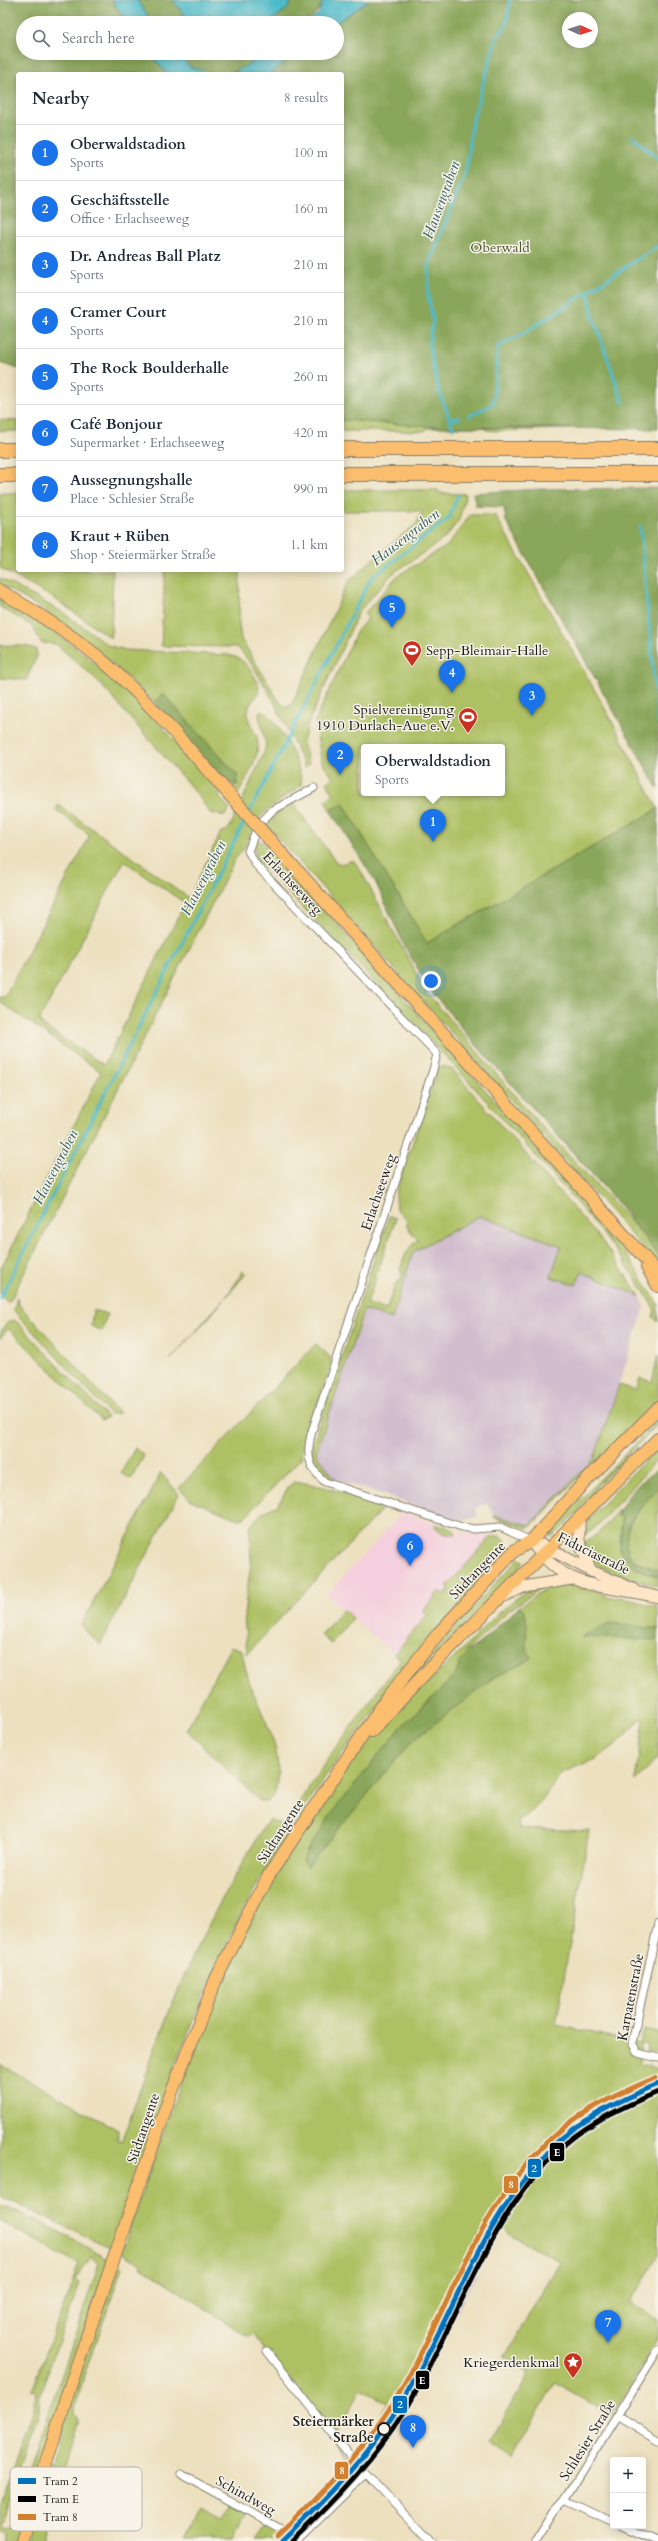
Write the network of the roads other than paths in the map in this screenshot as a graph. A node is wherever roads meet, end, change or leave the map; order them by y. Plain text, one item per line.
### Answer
1 (344, 449) edge
2 (658, 449) edge
3 (0, 450) edge
4 (16, 450) edge
5 (344, 474) edge
6 (658, 474) edge
7 (0, 475) edge
8 (16, 475) edge
9 (0, 591) edge
10 (314, 788) dead end
11 (640, 1255) junction
12 (658, 1273) edge
13 (658, 1286) edge
14 (658, 1408) edge
15 (658, 1439) edge
16 (579, 1519) junction
17 (531, 1540) junction
18 (546, 1552) junction
19 (591, 1571) junction
20 (572, 1579) junction
21 (642, 1593) junction
22 (504, 1596) junction
23 (658, 1597) edge
24 (352, 1752) junction
25 (658, 1924) edge
26 (658, 2058) edge
27 (658, 2350) edge
28 (267, 2351) dead end
29 (618, 2416) junction
30 (658, 2440) edge
31 (46, 2467) edge
32 (181, 2474) dead end
33 (365, 2474) junction
34 (565, 2499) junction
35 (610, 2521) edge
36 (629, 2529) edge
37 (25, 2531) edge
38 (298, 2540) edge
39 (22, 2541) edge
40 (430, 2541) edge
41 (535, 2541) edge
42 (657, 2541) edge

1 - 2 highway
3 - 4 highway
5 - 6 highway
7 - 8 highway
9 - 11 main road, bridge
10 - 17 street, Erlachseeweg
11 - 12 main road
11 - 13 main road
14 - 17 main road, Südtangente
15 - 16 main road, Südtangente
16 - 18 main road, Südtangente
16 - 19 main road
17 - 18 main road, Fiduciastraße
17 - 24 main road, Südtangente
18 - 19 main road, Fiduciastraße
18 - 20 main road, Fiduciastraße
18 - 22 main road, Südtangente
19 - 21 main road, Fiduciastraße
20 - 21 main road, Fiduciastraße
20 - 22 main road
21 - 23 main road, Fiduciastraße
22 - 24 main road, Südtangente
24 - 31 main road, Südtangente
25 - 26 street, Karpatenstraße
27 - 29 street, Schlesier Straße
28 - 33 street
29 - 30 street
29 - 34 street, Schlesier Straße
32 - 38 street, Schindweg
33 - 38 street, Schindweg
33 - 40 street
34 - 35 street
34 - 41 street, Schlesier Straße
36 - 42 street
37 - 39 main road, Südtangente

